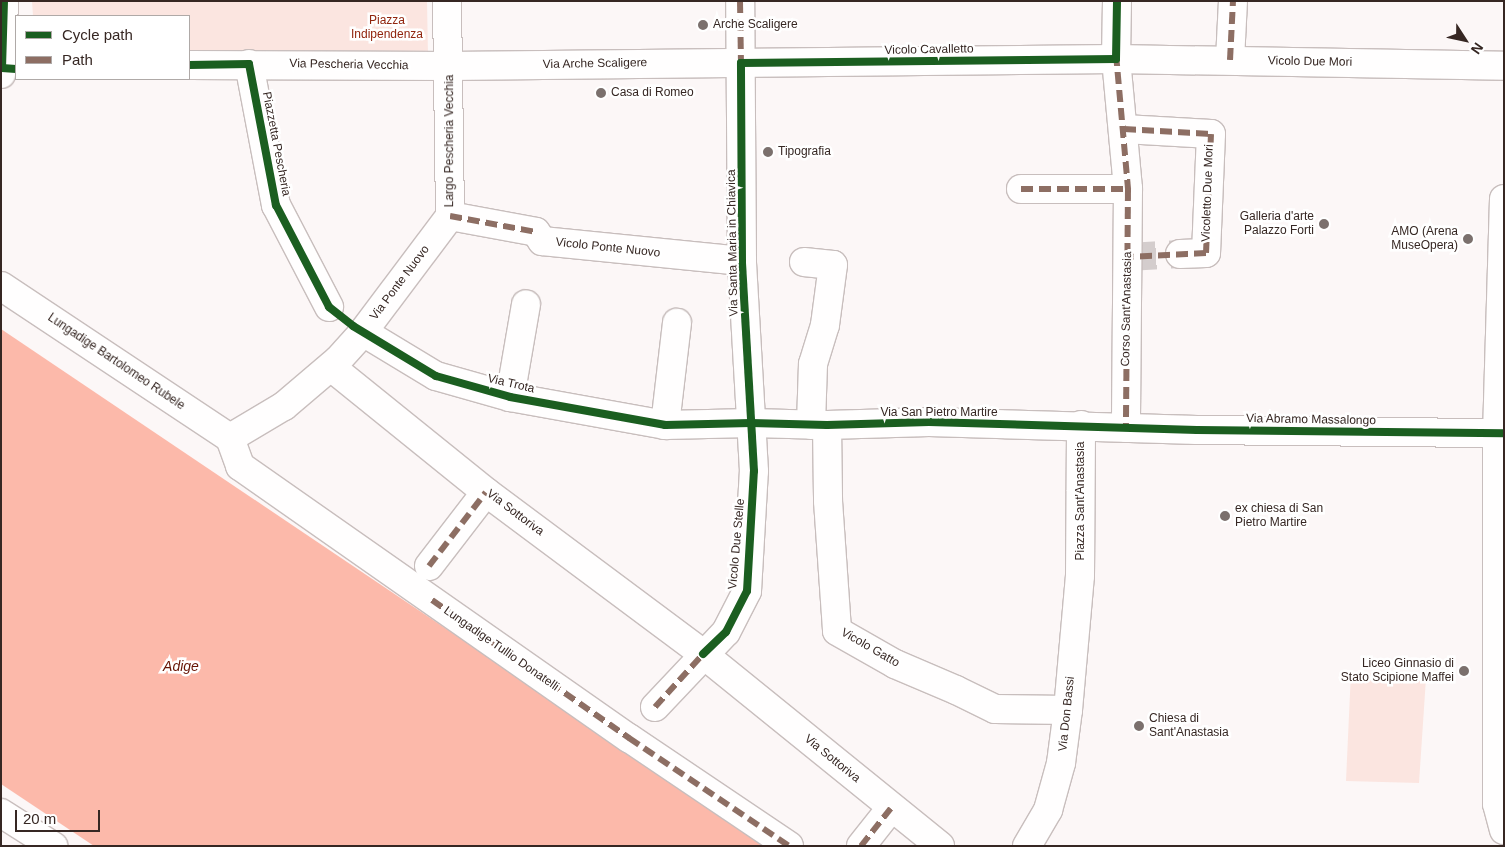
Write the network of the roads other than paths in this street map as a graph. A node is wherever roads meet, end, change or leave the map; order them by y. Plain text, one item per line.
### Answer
1 (4, 1) edge
2 (447, 1) edge
3 (740, 1) edge
4 (1117, 1) edge
5 (1233, 1) edge
6 (1116, 59) junction
7 (1230, 60) junction
8 (741, 63) junction
9 (249, 64) junction
10 (190, 65) edge
11 (450, 66) junction
12 (1504, 66) edge
13 (7, 70) edge
14 (1124, 129) junction
15 (1128, 188) junction
16 (1021, 189) dead end
17 (1504, 199) edge
18 (450, 216) junction
19 (1180, 254) tunnel mouth
20 (742, 261) junction
21 (804, 262) dead end
22 (1, 286) edge
23 (526, 304) dead end
24 (329, 306) dead end
25 (677, 323) dead end
26 (363, 332) junction
27 (331, 367) junction
28 (510, 397) junction
29 (752, 423) junction
30 (665, 425) junction
31 (819, 425) junction
32 (1081, 425) junction
33 (1126, 428) junction
34 (1500, 433) edge
35 (230, 438) junction
36 (486, 492) junction
37 (429, 566) dead end
38 (1080, 576) joint
39 (703, 654) junction
40 (655, 707) dead end
41 (1068, 710) junction
42 (1500, 794) edge
43 (891, 808) junction
44 (1, 812) edge
45 (1504, 830) edge
46 (51, 845) edge
47 (789, 846) edge
48 (861, 846) edge
49 (940, 846) edge
50 (1027, 846) edge

1 - 13 street
2 - 11 street
3 - 8 street, Via Santa Maria in Chiavica
4 - 6 street, Corso Sant'Anastasia
5 - 7 street
6 - 7 street, Vicolo Due Mori
6 - 8 street, Vicolo Cavalletto
6 - 14 street, Corso Sant'Anastasia
7 - 12 street, Vicolo Due Mori
8 - 11 street, Via Arche Scaligere
8 - 20 street, Via Santa Maria in Chiavica
9 - 10 street, Via Pescheria Vecchia
9 - 11 street, Via Pescheria Vecchia
9 - 24 street, Piazzetta Pescheria
11 - 18 street, Largo Pescheria Vecchia
14 - 15 street, Corso Sant'Anastasia
14 - 19 street, Vicoletto Due Mori
15 - 16 street
15 - 33 street, Corso Sant'Anastasia
17 - 34 street
18 - 20 street, Vicolo Ponte Nuovo
18 - 26 street, Via Ponte Nuovo
20 - 29 street, Via Santa Maria in Chiavica
21 - 31 street
22 - 35 street, Lungadige Bartolomeo Rubele
23 - 28 street
25 - 30 street
26 - 27 street, Via Ponte Nuovo
26 - 28 street, Via Trota
27 - 35 street, Via Ponte Nuovo
27 - 36 street, Via Sottoriva
28 - 30 street, Via Trota
29 - 30 street, Via Trota
29 - 31 street, Via San Pietro Martire
29 - 39 street, Vicolo Due Stelle
31 - 32 street, Via San Pietro Martire
31 - 41 street, Vicolo Gatto
32 - 33 street, Via San Pietro Martire
32 - 38 street, Piazza Sant'Anastasia
33 - 34 street, Via Abramo Massalongo
34 - 42 street
35 - 47 street, Lungadige Tullio Donatelli
36 - 37 street
36 - 39 street, Via Sottoriva
38 - 41 street, Via Don Bassi
39 - 40 street
39 - 43 street, Via Sottoriva
41 - 50 street, Via Don Bassi
42 - 45 street
43 - 48 street
43 - 49 street, Via Sottoriva
44 - 46 street

